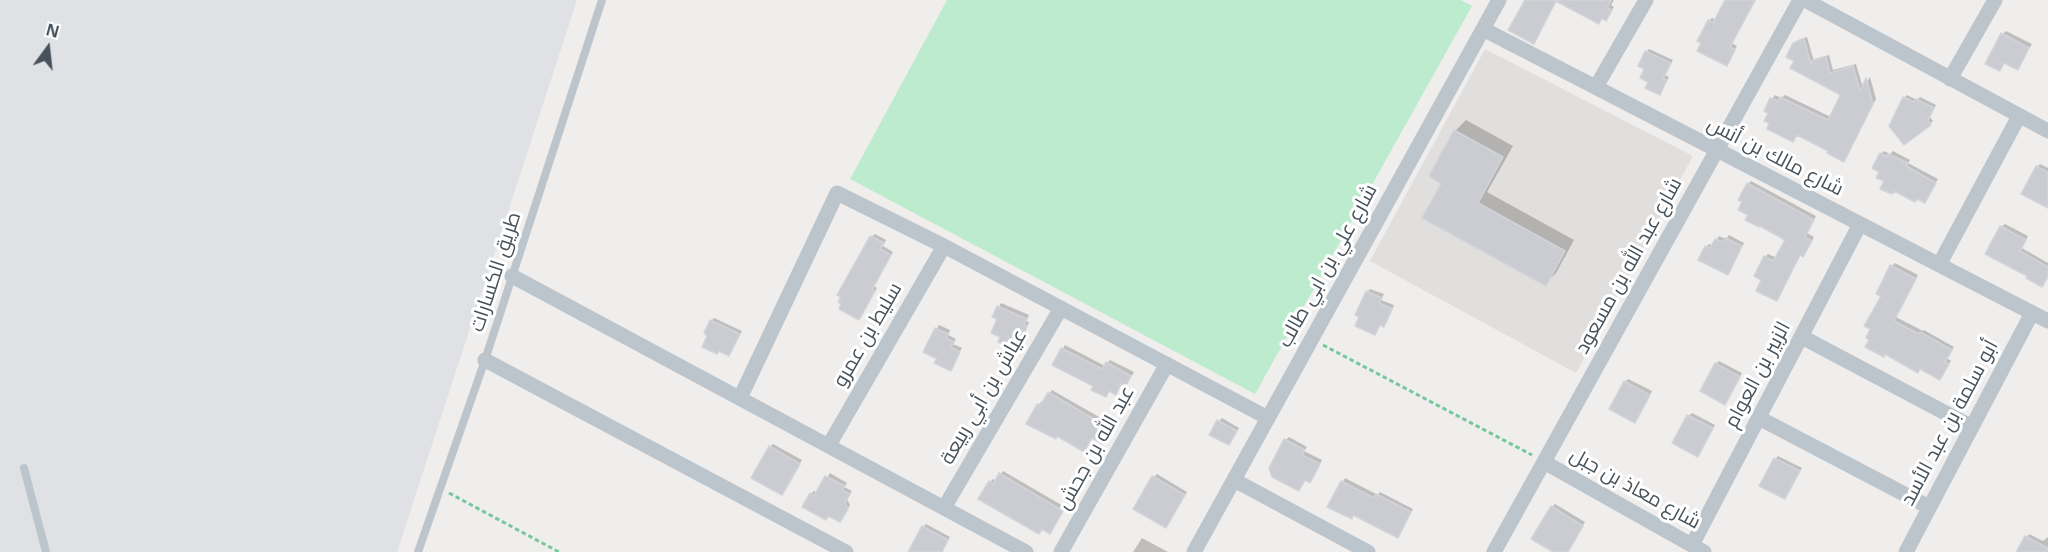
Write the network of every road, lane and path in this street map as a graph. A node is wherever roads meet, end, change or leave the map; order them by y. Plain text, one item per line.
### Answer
1 (602, 0) edge
2 (1499, 0) edge
3 (1646, 0) edge
4 (1802, 0) edge
5 (1995, 0) edge
6 (1483, 29) junction
7 (1950, 79) junction
8 (1596, 87) junction
9 (2019, 116) junction
10 (2048, 131) edge
11 (1717, 150) junction
12 (1860, 224) junction
13 (944, 246) junction
14 (1939, 265) junction
15 (512, 276) junction
16 (1061, 308) junction
17 (2032, 313) junction
18 (2048, 321) edge
19 (1802, 337) junction
20 (1312, 339) junction
21 (485, 360) junction
22 (1167, 364) junction
23 (740, 398) junction
24 (1268, 418) junction
25 (1759, 418) junction
26 (1972, 427) junction
27 (829, 445) junction
28 (1544, 462) junction
29 (24, 468) dead end
30 (1234, 480) junction
31 (440, 488) junction
32 (1929, 507) junction
33 (944, 508) junction
34 (1698, 549) edge
35 (46, 552) edge
36 (418, 552) edge
37 (559, 552) edge
38 (846, 552) edge
39 (1026, 552) edge
40 (1061, 552) edge
41 (1194, 552) edge
42 (1368, 552) edge
43 (1494, 552) edge
44 (1906, 552) edge

1 - 15 lane, طريق الكسارات
2 - 6 street, شارع علي بن ابي طالب
3 - 8 street
4 - 7 street
4 - 11 street, شارع عبد الله بن مسعود
5 - 7 street
6 - 8 street, شارع مالك بن أنس
6 - 20 street, شارع علي بن ابي طالب
7 - 9 street
8 - 11 street, شارع مالك بن أنس
9 - 10 street
9 - 14 street
11 - 12 street, شارع مالك بن أنس
11 - 28 street, شارع عبد الله بن مسعود
12 - 14 street, شارع مالك بن أنس
12 - 19 street, الزبير بن العوام
13 - 16 street
13 - 23 street
13 - 27 street, سليط بن عمرو
14 - 17 street, شارع مالك بن أنس
15 - 21 lane, طريق الكسارات
15 - 23 street
16 - 22 street
16 - 33 street, عياش بن أبي ربيعة
17 - 18 street, شارع مالك بن أنس
17 - 26 street, أبو سلمة بن عبد الأسد
19 - 25 street, الزبير بن العوام
19 - 26 street
20 - 24 street, شارع علي بن ابي طالب
20 - 28 path
21 - 31 lane, طريق الكسارات
21 - 38 street
22 - 24 street
22 - 40 street, عبد الله بن جحش
23 - 27 street
24 - 30 street, شارع علي بن ابي طالب
25 - 32 street
25 - 34 street, الزبير بن العوام
26 - 32 street, أبو سلمة بن عبد الأسد
27 - 33 street
28 - 34 street, شارع معاذ بن جبل
28 - 43 street, شارع عبد الله بن مسعود
29 - 35 lane
30 - 41 street, شارع علي بن ابي طالب
30 - 42 street
31 - 36 lane, طريق الكسارات
31 - 37 path
32 - 44 street, أبو سلمة بن عبد الأسد
33 - 39 street

